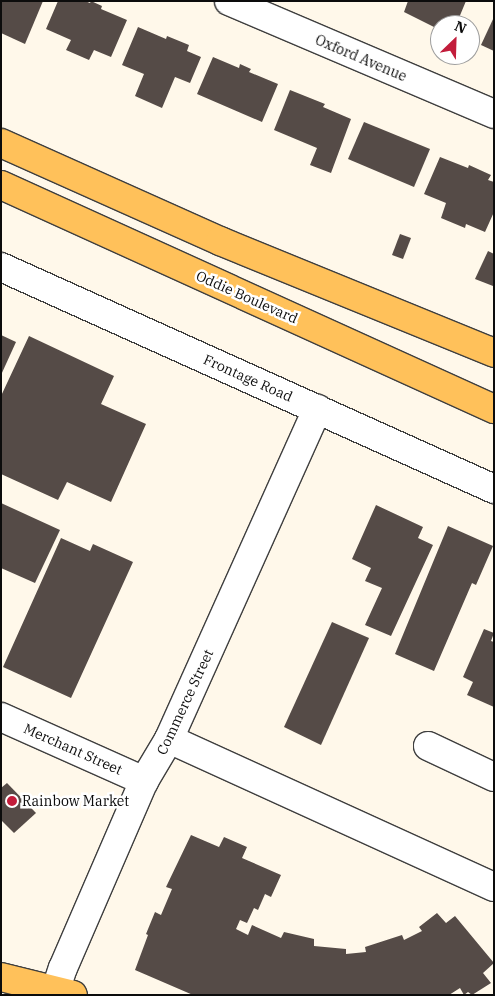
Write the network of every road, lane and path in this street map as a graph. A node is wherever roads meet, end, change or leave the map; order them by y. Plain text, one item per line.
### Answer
1 (229, 1) edge
2 (494, 114) edge
3 (1, 143) edge
4 (1, 185) edge
5 (1, 267) edge
6 (494, 353) edge
7 (317, 409) junction
8 (494, 409) edge
9 (494, 489) edge
10 (1, 717) edge
11 (169, 739) junction
12 (428, 746) dead end
13 (494, 778) edge
14 (144, 781) junction
15 (494, 887) edge
16 (1, 977) edge
17 (61, 993) edge

1 - 2 street, Oxford Avenue
3 - 6 main road
4 - 8 main road, Oddie Boulevard
5 - 7 street, Frontage Road
7 - 9 street, Frontage Road
7 - 11 street, Commerce Street
10 - 14 street, Merchant Street
11 - 14 street, Commerce Street
11 - 15 street
12 - 13 street
14 - 17 street, Commerce Street
16 - 17 main road

